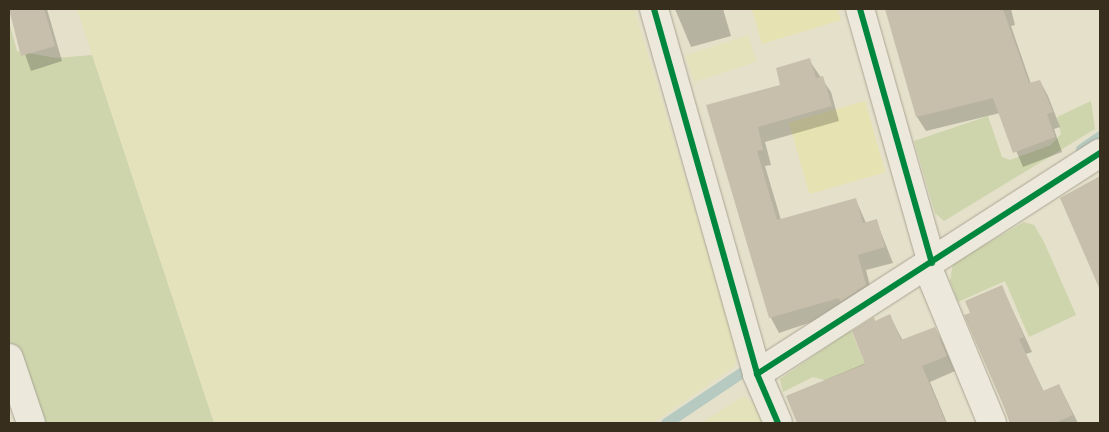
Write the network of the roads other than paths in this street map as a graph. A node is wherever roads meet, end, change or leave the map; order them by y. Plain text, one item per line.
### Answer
1 (654, 9) edge
2 (860, 9) edge
3 (1100, 153) edge
4 (929, 264) junction
5 (9, 358) edge
6 (757, 374) junction
7 (31, 423) edge
8 (778, 423) edge
9 (992, 423) edge

1 - 6 street
2 - 4 street
3 - 4 street
4 - 6 street
4 - 9 street
5 - 7 street
6 - 8 street

